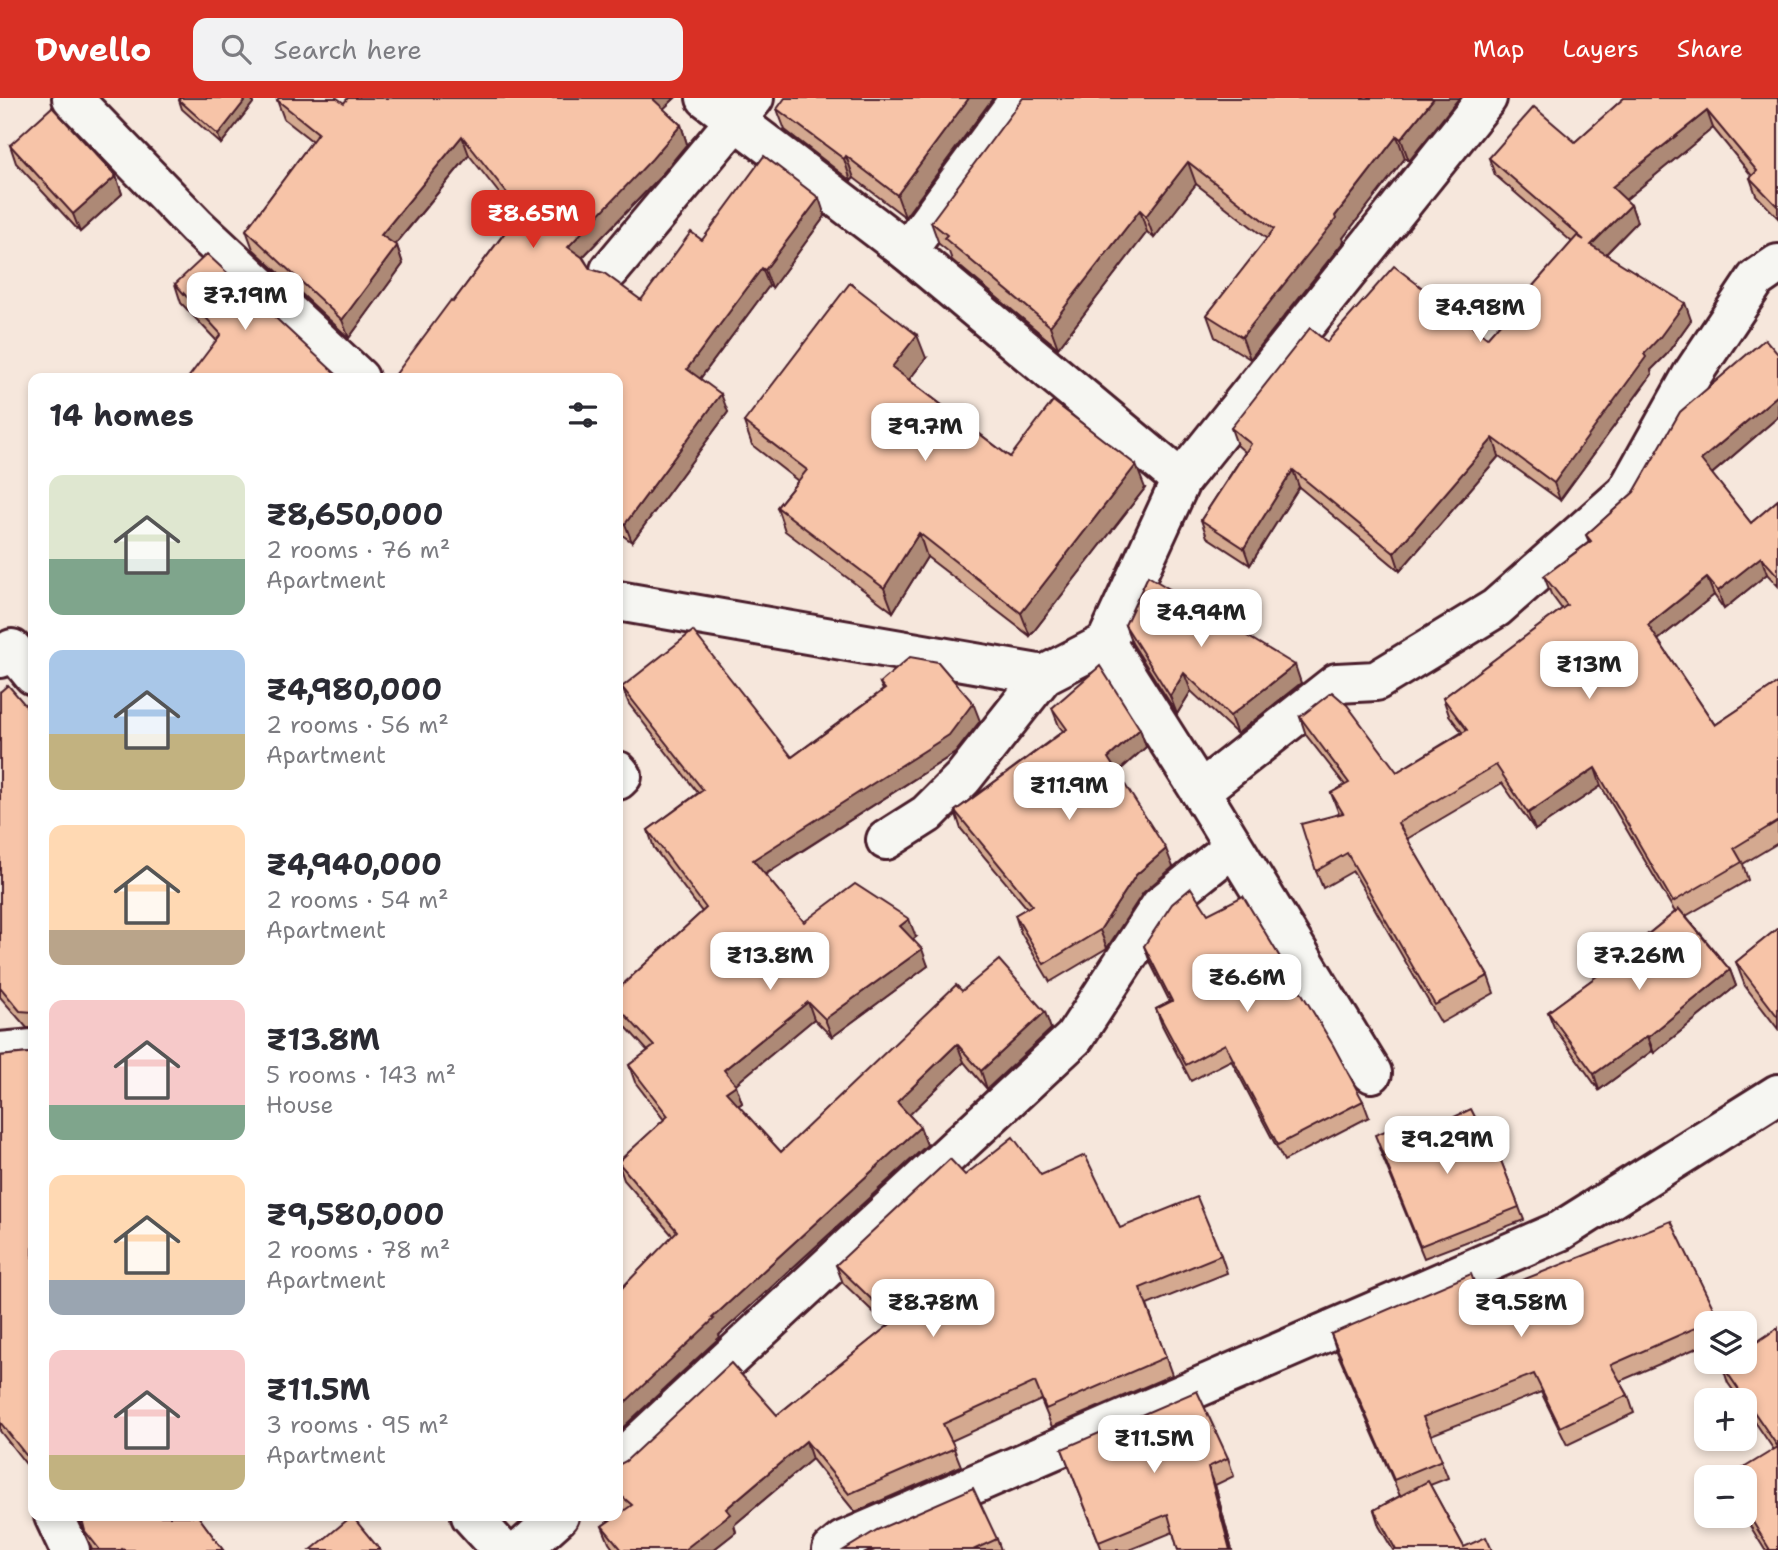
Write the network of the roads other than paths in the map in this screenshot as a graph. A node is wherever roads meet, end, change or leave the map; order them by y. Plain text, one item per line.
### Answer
1 (72, 98) edge
2 (706, 98) edge
3 (1020, 98) edge
4 (1487, 98) edge
5 (744, 110) edge
6 (907, 251) junction
7 (1778, 264) edge
8 (610, 270) dead end
9 (354, 373) edge
10 (1181, 480) junction
11 (623, 602) edge
12 (1106, 643) junction
13 (0, 658) edge
14 (28, 669) edge
15 (1044, 675) junction
16 (1200, 791) junction
17 (886, 840) dead end
18 (1233, 847) junction
19 (28, 1049) edge
20 (0, 1052) edge
21 (1372, 1073) dead end
22 (1778, 1094) edge
23 (623, 1457) edge
24 (56, 1521) edge
25 (476, 1521) edge
26 (553, 1521) edge
27 (70, 1550) edge
28 (502, 1550) edge
29 (521, 1550) edge
30 (832, 1550) edge

1 - 9 street
2 - 5 street
3 - 6 street
4 - 10 street
5 - 6 street
5 - 8 street
6 - 10 street
7 - 16 street
10 - 12 street
11 - 15 street
12 - 15 street
12 - 16 street
13 - 14 street
15 - 17 street
16 - 18 street
18 - 21 street
18 - 23 street
19 - 20 street
22 - 30 street
24 - 27 street
25 - 28 street
26 - 29 street

